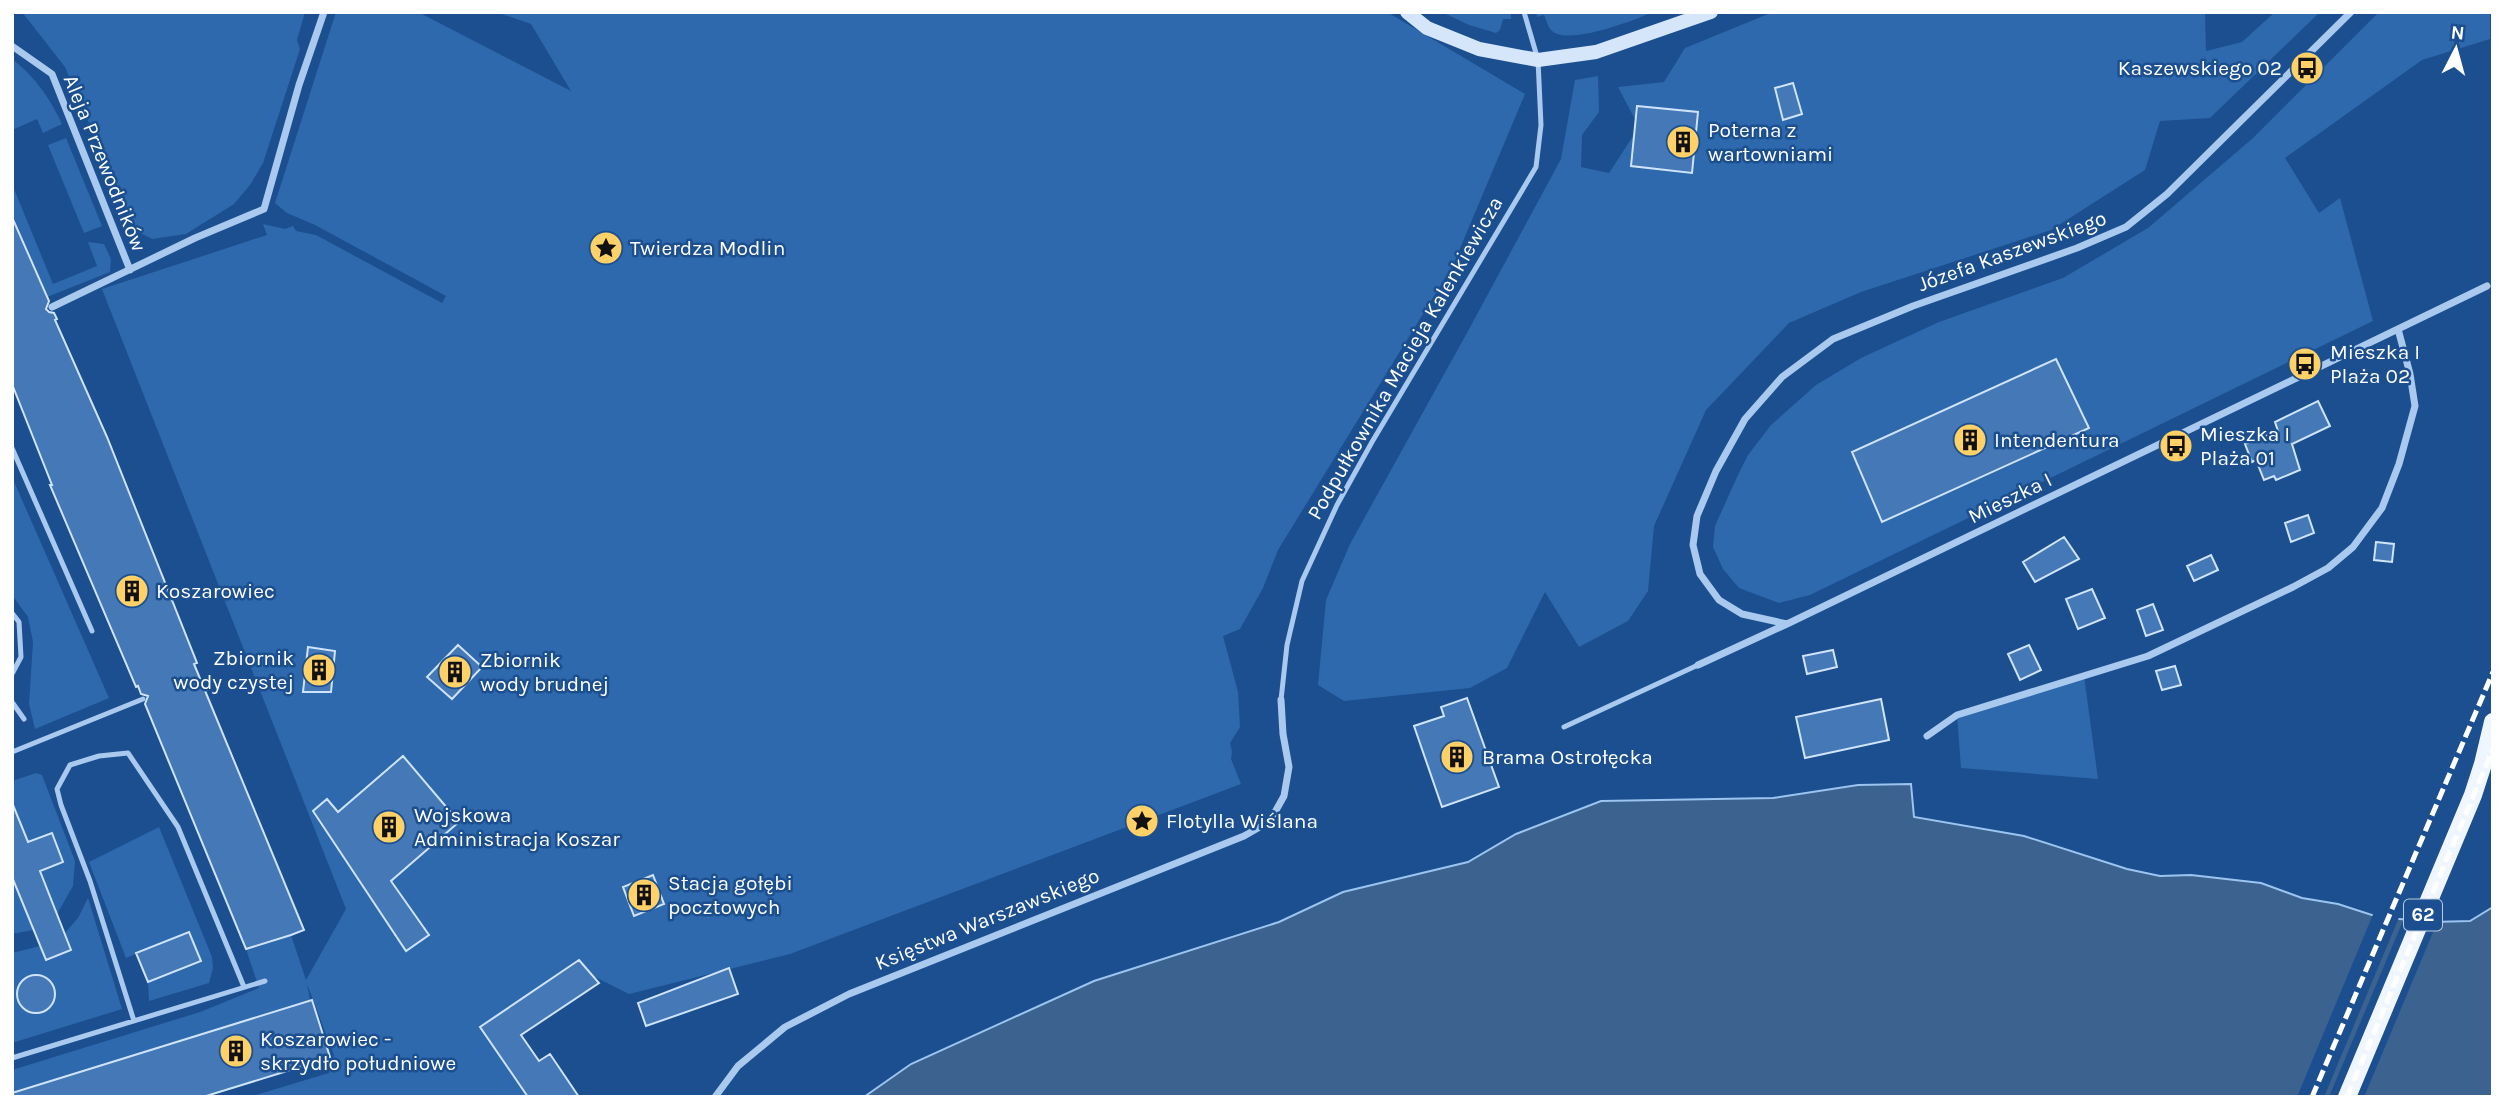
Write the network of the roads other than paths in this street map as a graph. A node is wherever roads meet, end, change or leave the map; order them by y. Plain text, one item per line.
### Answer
1 (324, 12) edge
2 (1407, 12) edge
3 (1524, 12) edge
4 (1711, 12) edge
5 (2351, 12) edge
6 (12, 46) edge
7 (1538, 60) junction
8 (130, 270) junction
9 (2487, 286) dead end
10 (52, 307) dead end
11 (2398, 329) junction
12 (12, 448) edge
13 (12, 613) edge
14 (1787, 624) junction
15 (92, 631) dead end
16 (1698, 665) joint
17 (12, 674) edge
18 (143, 699) dead end
19 (1281, 700) joint
20 (12, 702) edge
21 (24, 719) dead end
22 (2493, 722) edge
23 (1564, 727) dead end
24 (1927, 736) dead end
25 (12, 752) edge
26 (1284, 796) joint
27 (265, 981) dead end
28 (244, 987) junction
29 (134, 1021) junction
30 (12, 1058) edge
31 (715, 1097) edge
32 (2347, 1097) edge

1 - 8 street
2 - 7 street
3 - 7 lane, Podpułkownika Macieja Kalenkiewicza
4 - 7 street
5 - 14 street, Józefa Kaszewskiego
6 - 8 street, Aleja Przewodników
7 - 19 lane, Podpułkownika Macieja Kalenkiewicza
8 - 10 street
9 - 11 street, Mieszka I
11 - 14 street, Mieszka I
11 - 24 street
12 - 15 lane
13 - 17 lane
14 - 16 street, Mieszka I
16 - 23 lane
18 - 25 lane
19 - 26 street, Podpułkownika Macieja Kalenkiewicza
20 - 21 lane
22 - 32 main road, 62
26 - 31 street, Księstwa Warszawskiego
27 - 28 lane
28 - 29 lane
28 - 29 lane
29 - 30 lane

